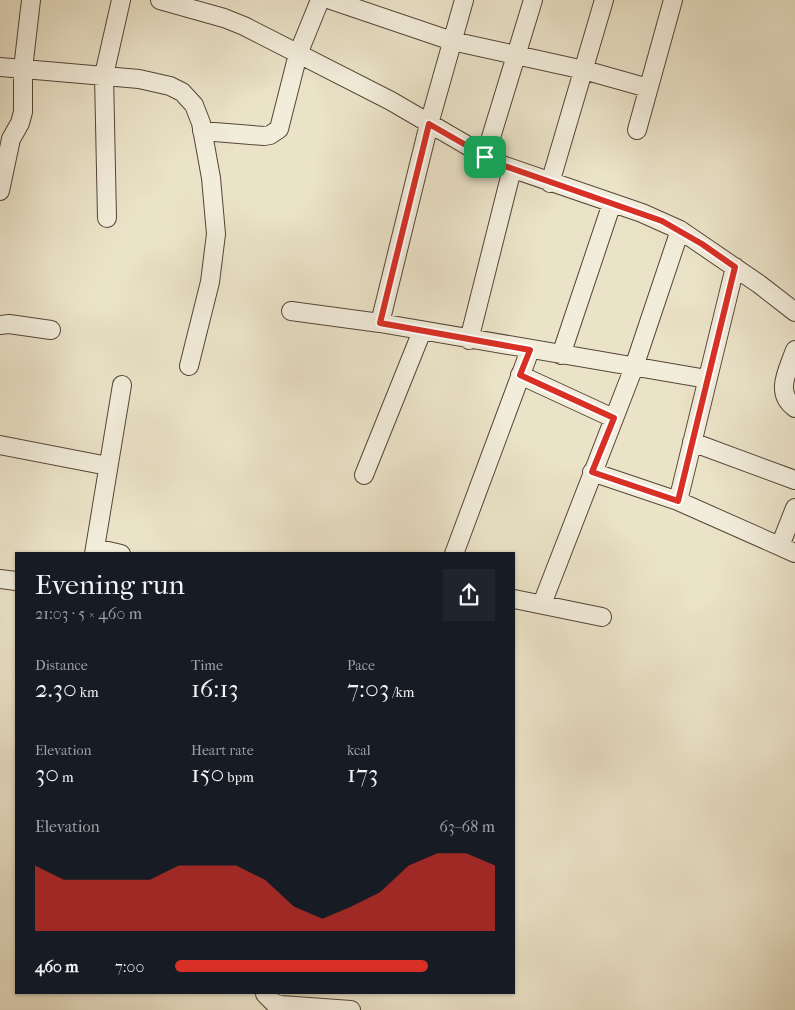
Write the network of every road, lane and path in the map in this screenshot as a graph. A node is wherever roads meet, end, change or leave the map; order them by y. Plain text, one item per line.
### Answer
1 (31, 0) edge
2 (121, 0) edge
3 (160, 0) edge
4 (320, 0) edge
5 (331, 0) edge
6 (464, 0) edge
7 (534, 0) edge
8 (604, 0) edge
9 (673, 0) edge
10 (452, 41) junction
11 (298, 54) junction
12 (516, 54) junction
13 (0, 67) edge
14 (23, 69) junction
15 (584, 70) junction
16 (104, 75) junction
17 (648, 88) junction
18 (429, 124) junction
19 (637, 130) dead end
20 (202, 131) junction
21 (485, 157) junction
22 (512, 169) junction
23 (550, 183) junction
24 (0, 191) edge
25 (612, 203) junction
26 (107, 218) dead end
27 (680, 230) junction
28 (735, 267) junction
29 (292, 311) dead end
30 (795, 312) edge
31 (380, 323) junction
32 (0, 325) edge
33 (51, 330) dead end
34 (422, 331) junction
35 (469, 340) junction
36 (530, 350) junction
37 (795, 350) edge
38 (561, 355) junction
39 (189, 366) dead end
40 (634, 367) junction
41 (520, 375) junction
42 (707, 379) junction
43 (122, 385) dead end
44 (795, 408) edge
45 (614, 418) junction
46 (692, 442) junction
47 (0, 445) edge
48 (108, 466) junction
49 (592, 472) junction
50 (364, 475) dead end
51 (795, 480) edge
52 (678, 501) junction
53 (795, 508) edge
54 (787, 549) edge
55 (94, 551) edge
56 (455, 552) edge
57 (0, 579) edge
58 (15, 581) edge
59 (515, 599) edge
60 (542, 604) junction
61 (602, 617) dead end
62 (265, 994) edge
63 (354, 994) edge
64 (351, 1010) edge

1 - 14 street
2 - 16 street
3 - 11 street
4 - 11 street
5 - 10 street
6 - 10 street
7 - 12 street
8 - 15 street
9 - 17 street
10 - 12 street
10 - 18 street
11 - 18 street
11 - 20 street
12 - 15 street
12 - 21 street
13 - 14 street
14 - 16 street
14 - 24 street
15 - 17 street
15 - 23 street
16 - 20 street
16 - 26 street
17 - 19 street
18 - 21 street
18 - 31 street
20 - 39 street
21 - 22 street
22 - 23 street
22 - 35 street
23 - 25 street
25 - 27 street
25 - 38 street
27 - 28 street
27 - 40 street
28 - 30 street
28 - 42 street
29 - 31 street
31 - 34 street
32 - 33 street
34 - 35 street
34 - 50 street
35 - 36 street
36 - 38 street
36 - 41 street
37 - 44 street
38 - 40 street
40 - 42 street
40 - 45 street
41 - 45 street
41 - 56 street
42 - 46 street
43 - 48 street
45 - 49 street
46 - 51 street
46 - 52 street
47 - 48 street
48 - 55 street
49 - 52 street
49 - 60 street
52 - 54 street
53 - 54 street
57 - 58 street
59 - 60 street
60 - 61 street
62 - 64 street
63 - 64 street

